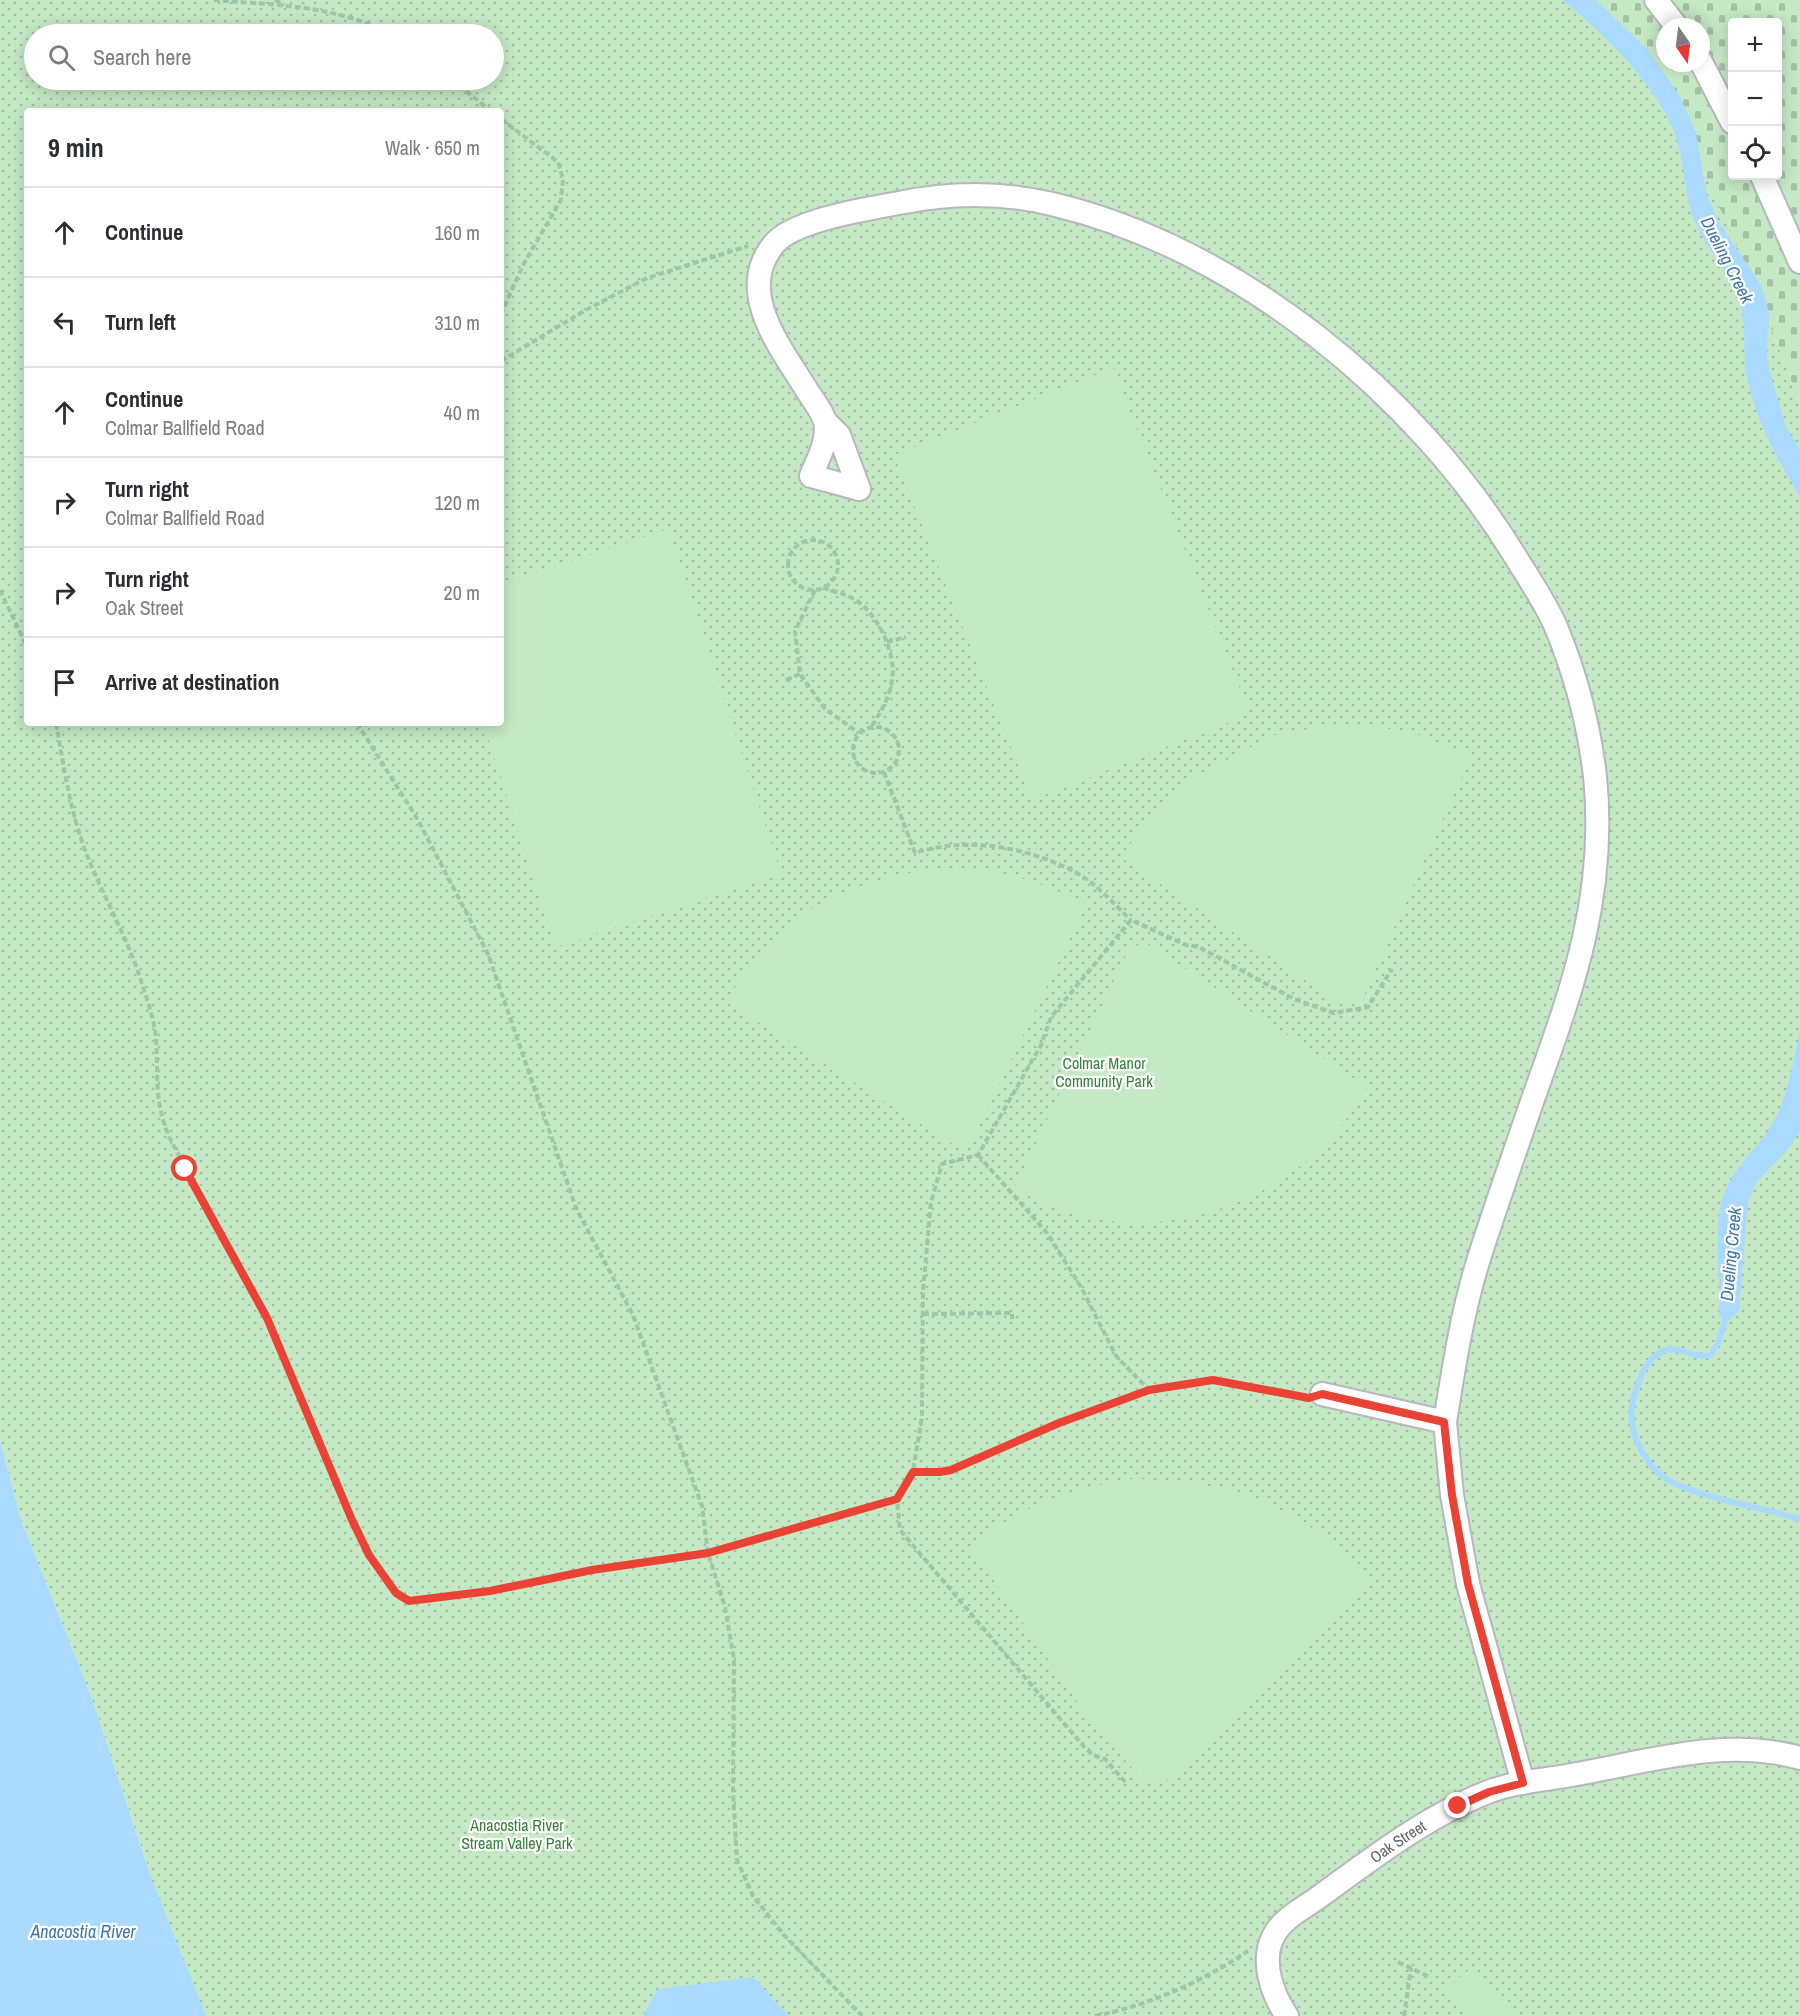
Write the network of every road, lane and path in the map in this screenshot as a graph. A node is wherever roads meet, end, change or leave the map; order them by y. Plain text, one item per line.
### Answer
1 (214, 0) edge
2 (275, 0) edge
3 (1656, 0) edge
4 (288, 7) junction
5 (1670, 18) edge
6 (366, 24) edge
7 (1706, 72) edge
8 (465, 90) edge
9 (487, 108) edge
10 (1728, 114) edge
11 (504, 121) edge
12 (1764, 180) edge
13 (778, 238) junction
14 (1800, 262) edge
15 (504, 307) edge
16 (504, 358) edge
17 (827, 423) dead end
18 (823, 588) junction
19 (0, 590) edge
20 (815, 590) junction
21 (906, 637) dead end
22 (24, 641) edge
23 (887, 642) junction
24 (800, 674) junction
25 (786, 680) dead end
26 (57, 726) edge
27 (359, 726) edge
28 (872, 726) junction
29 (859, 733) junction
30 (884, 772) junction
31 (1131, 920) junction
32 (1392, 969) dead end
33 (978, 1155) junction
34 (923, 1314) junction
35 (1012, 1318) dead end
36 (1149, 1390) junction
37 (1322, 1394) joint
38 (1444, 1422) junction
39 (913, 1472) junction
40 (897, 1499) junction
41 (708, 1553) junction
42 (1800, 1758) edge
43 (1125, 1782) dead end
44 (1523, 1783) junction
45 (1274, 1934) junction
46 (1398, 1962) dead end
47 (1411, 1968) junction
48 (1430, 1977) dead end
49 (862, 2016) edge
50 (1095, 2016) edge
51 (1287, 2016) edge
52 (1404, 2016) edge

1 - 4 path
2 - 4 path
3 - 5 street
4 - 6 path
7 - 10 street
8 - 9 path
11 - 15 path
12 - 14 street
13 - 16 path
13 - 17 street
13 - 38 street
18 - 20 path
18 - 20 path
18 - 23 path
19 - 22 path
20 - 24 path
21 - 23 path
23 - 28 path
24 - 25 path
24 - 29 path
26 - 41 path
27 - 41 path
28 - 29 path
28 - 30 path
29 - 30 path
30 - 31 path
31 - 32 path
31 - 33 path
33 - 34 path
33 - 36 path
34 - 35 path
34 - 39 path
36 - 37 path
36 - 39 path
37 - 38 street
38 - 44 street
39 - 40 path
40 - 41 path
40 - 43 path
41 - 49 path
42 - 44 street, Oak Street
44 - 45 street, Oak Street
45 - 50 path
45 - 51 street
46 - 47 path
47 - 48 path
47 - 52 path

